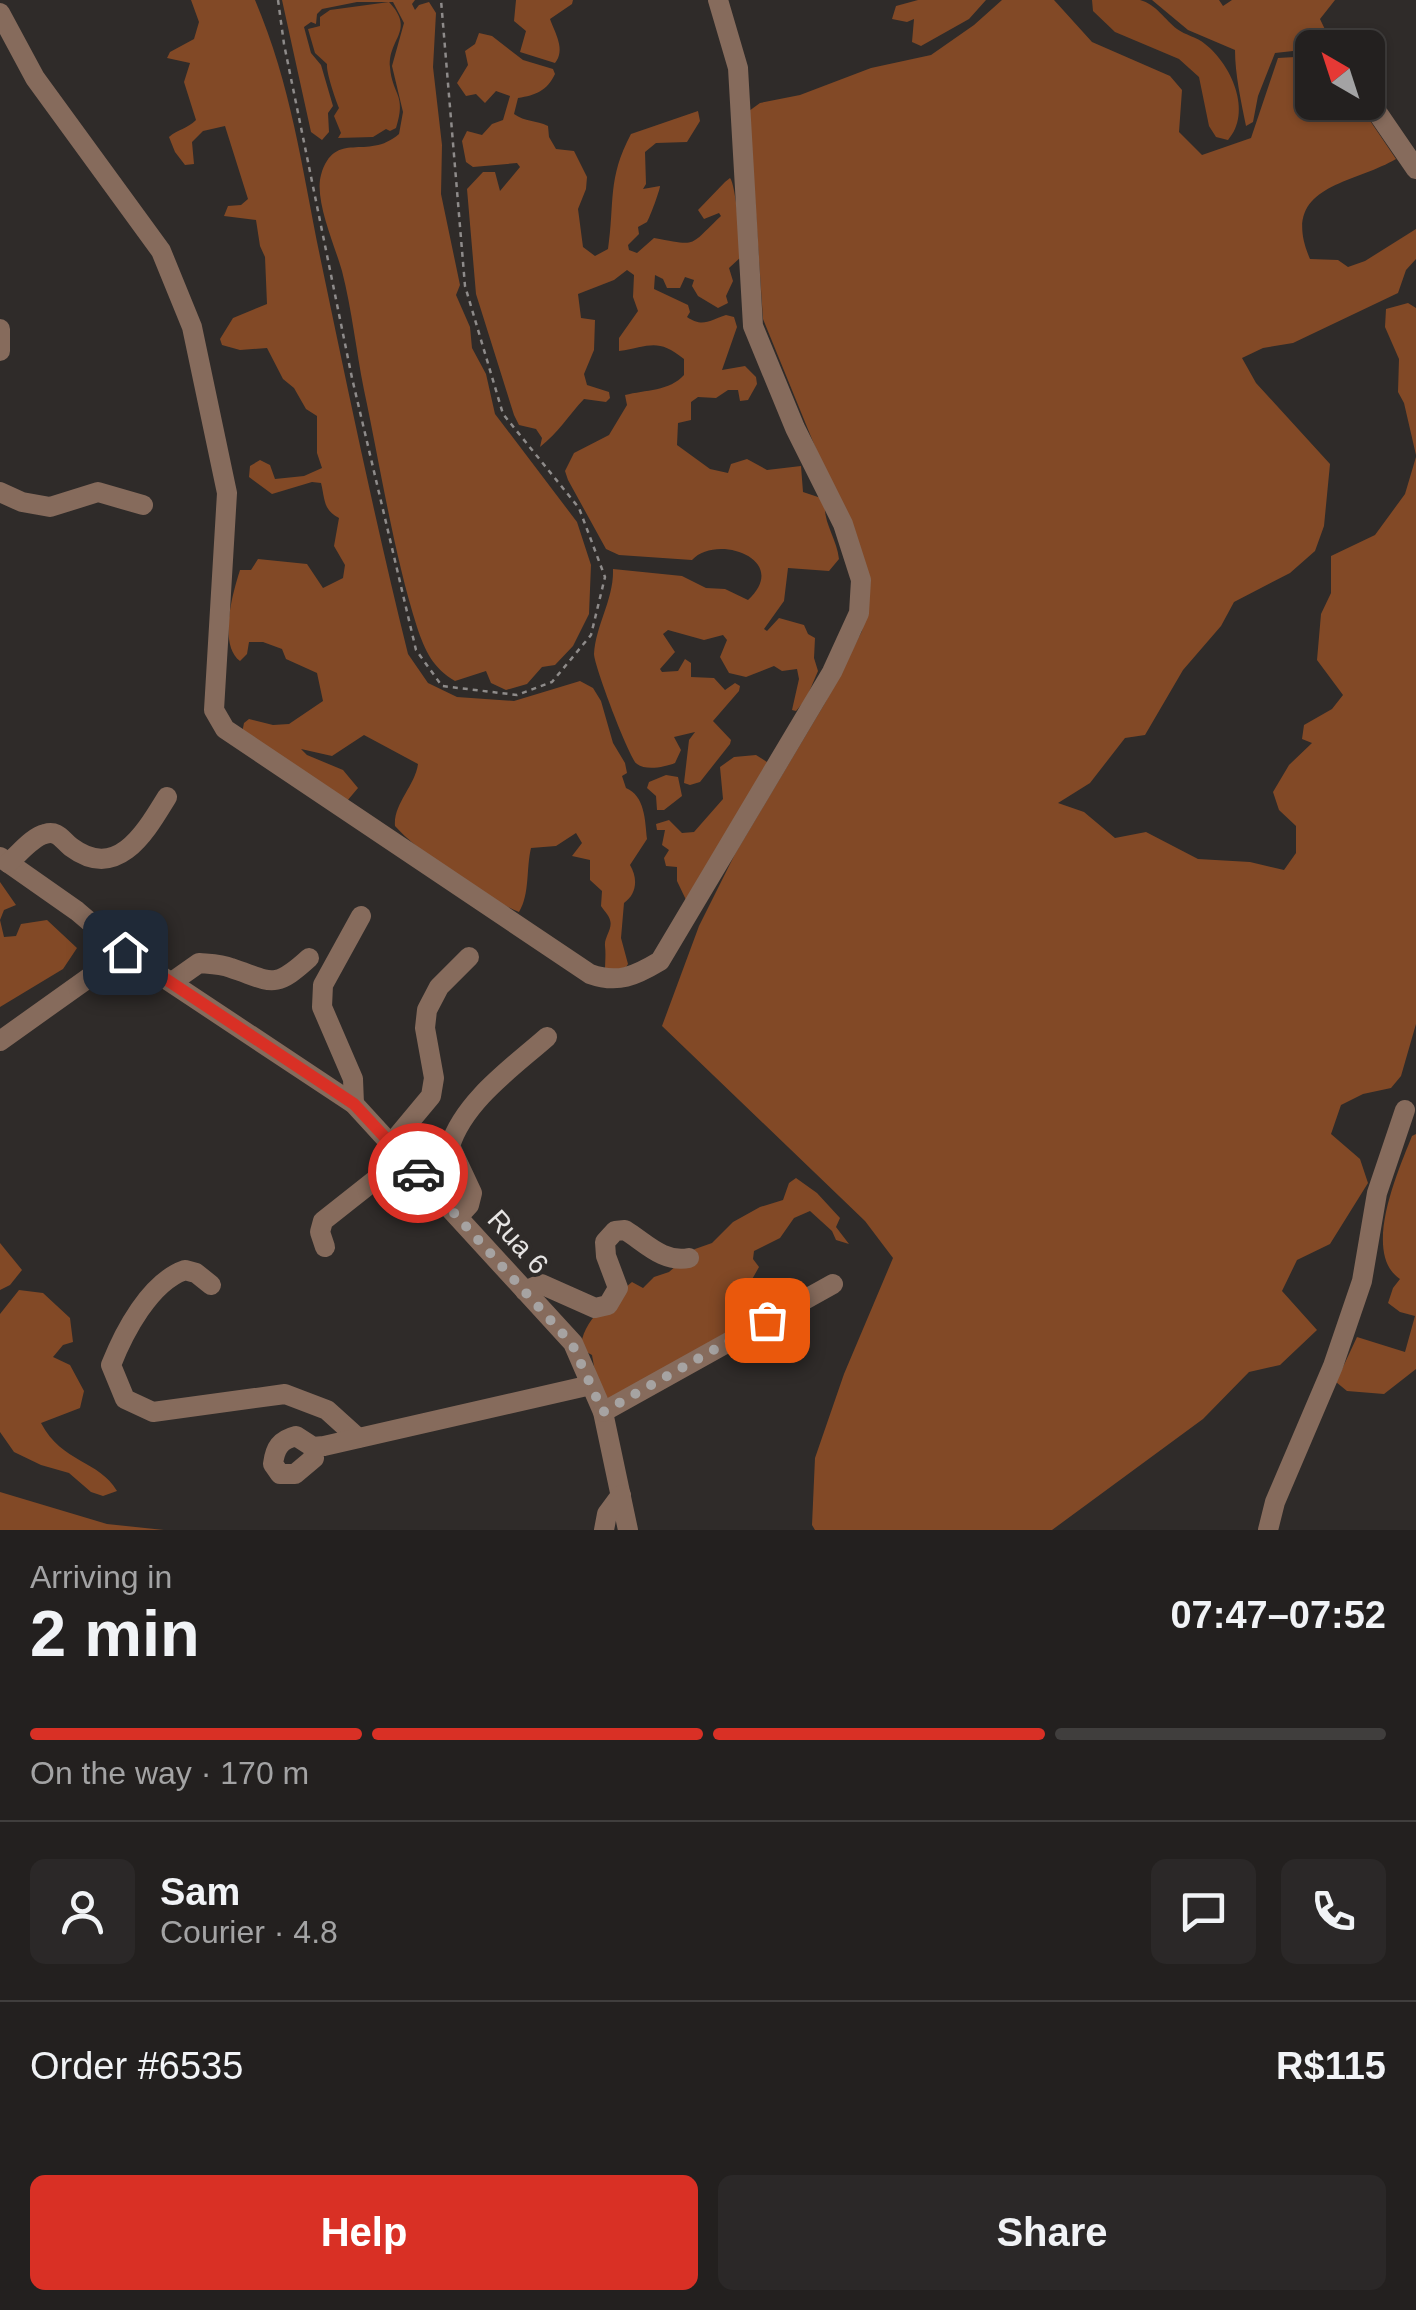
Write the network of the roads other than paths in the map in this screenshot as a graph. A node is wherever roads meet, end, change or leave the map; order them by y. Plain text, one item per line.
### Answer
1 (718, 0) edge
2 (0, 13) edge
3 (1382, 120) edge
4 (1416, 169) edge
5 (0, 329) edge
6 (0, 351) edge
7 (0, 492) edge
8 (142, 506) dead end
9 (167, 797) dead end
10 (4, 860) edge
11 (361, 916) dead end
12 (125, 952) junction
13 (469, 957) dead end
14 (309, 958) dead end
15 (172, 982) junction
16 (547, 1036) dead end
17 (0, 1041) edge
18 (354, 1104) junction
19 (1405, 1110) dead end
20 (398, 1151) junction
21 (458, 1217) junction
22 (325, 1246) dead end
23 (689, 1258) dead end
24 (211, 1284) dead end
25 (833, 1284) dead end
26 (525, 1290) junction
27 (591, 1385) junction
28 (603, 1412) junction
29 (358, 1438) junction
30 (313, 1446) dead end
31 (621, 1495) junction
32 (604, 1530) edge
33 (628, 1530) edge
34 (1268, 1530) edge

1 - 2 street
3 - 4 street
5 - 6 street
7 - 8 street
9 - 10 street
10 - 12 street, Rua 6
11 - 18 street
12 - 15 street, Rua 6
12 - 17 street
13 - 20 street
14 - 15 street
15 - 18 street, Rua 6
16 - 21 street
18 - 20 street, Rua 6
19 - 34 street
20 - 21 street, Rua 6
20 - 22 street
21 - 26 street, Rua 6
23 - 26 street
24 - 29 street
25 - 28 street
26 - 27 street, Rua 6
27 - 28 street, Rua 6
27 - 29 street
28 - 31 street, Rua 6
29 - 30 street
31 - 32 street
31 - 33 street, Rua 6

